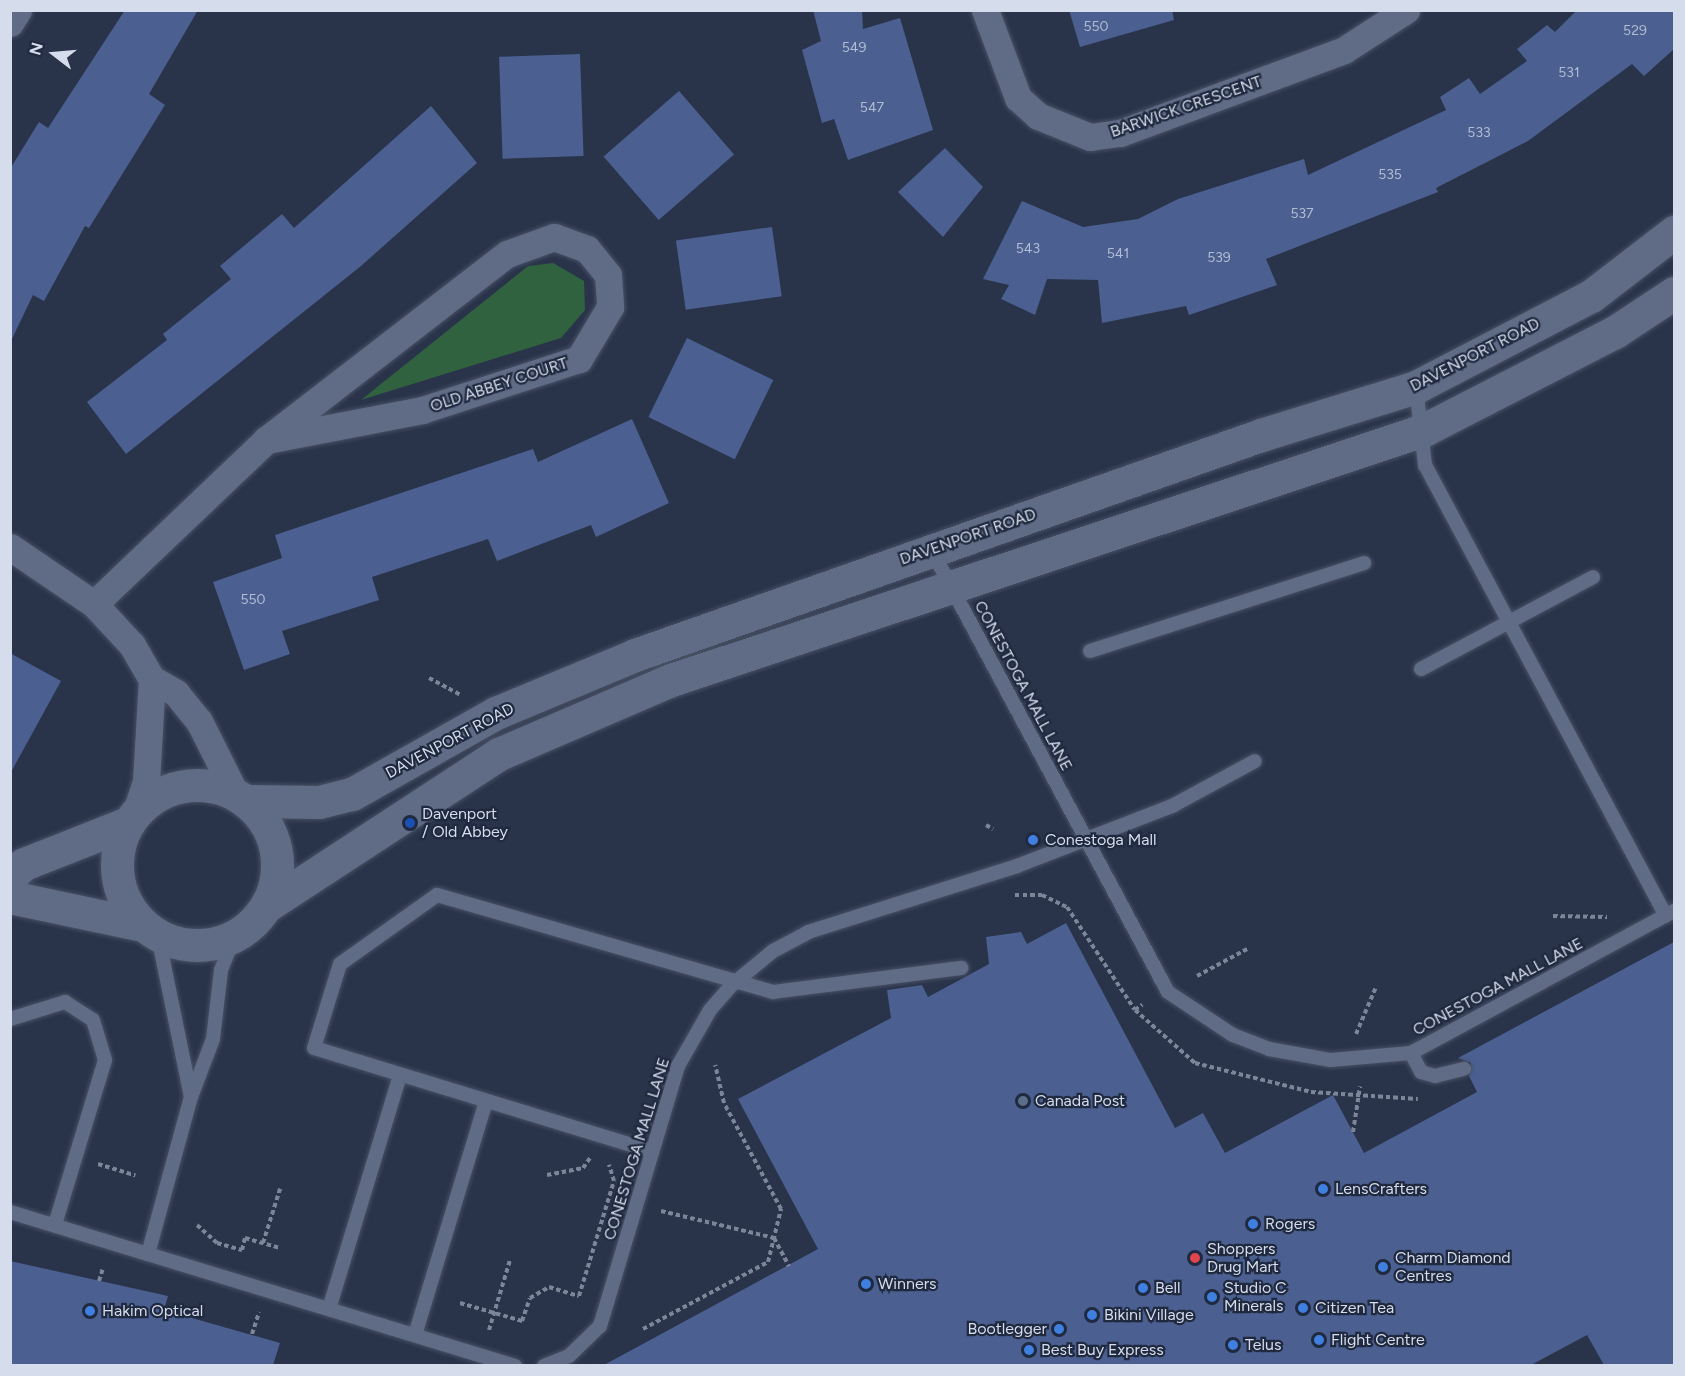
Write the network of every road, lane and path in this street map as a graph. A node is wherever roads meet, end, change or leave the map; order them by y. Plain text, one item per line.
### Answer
1 (18, 10) edge
2 (985, 10) edge
3 (1406, 10) edge
4 (10, 23) edge
5 (1674, 232) edge
6 (1674, 292) edge
7 (1416, 387) junction
8 (1424, 430) junction
9 (266, 440) junction
10 (10, 547) edge
11 (931, 549) junction
12 (1364, 563) dead end
13 (1593, 577) dead end
14 (951, 586) junction
15 (94, 604) junction
16 (1509, 622) junction
17 (1090, 651) dead end
18 (1421, 669) dead end
19 (152, 679) junction
20 (1255, 761) dead end
21 (241, 797) junction
22 (131, 819) junction
23 (986, 825) dead end
24 (993, 829) dead end
25 (1087, 839) junction
26 (10, 876) edge
27 (10, 897) edge
28 (268, 905) junction
29 (1670, 914) edge
30 (1553, 916) dead end
31 (1607, 917) dead end
32 (151, 930) junction
33 (235, 936) junction
34 (1249, 948) dead end
35 (961, 968) dead end
36 (1197, 976) dead end
37 (733, 984) junction
38 (1376, 987) dead end
39 (1143, 1005) dead end
40 (1135, 1010) dead end
41 (10, 1019) edge
42 (1354, 1037) dead end
43 (1411, 1053) junction
44 (716, 1065) dead end
45 (1464, 1069) dead end
46 (400, 1075) junction
47 (1360, 1087) dead end
48 (191, 1097) junction
49 (486, 1101) junction
50 (1353, 1132) dead end
51 (651, 1151) junction
52 (76, 1157) junction
53 (599, 1157) dead end
54 (606, 1160) dead end
55 (135, 1175) dead end
56 (547, 1175) dead end
57 (280, 1189) dead end
58 (661, 1211) dead end
59 (10, 1212) edge
60 (55, 1225) junction
61 (197, 1225) dead end
62 (774, 1238) junction
63 (263, 1244) junction
64 (279, 1248) dead end
65 (148, 1254) junction
66 (510, 1260) dead end
67 (789, 1266) dead end
68 (103, 1268) dead end
69 (99, 1281) dead end
70 (460, 1303) dead end
71 (329, 1310) junction
72 (494, 1313) junction
73 (643, 1329) dead end
74 (489, 1330) dead end
75 (415, 1335) junction
76 (515, 1365) edge
77 (544, 1365) edge

1 - 4 street
2 - 3 street, BARWICK CRESCENT
5 - 7 street, DAVENPORT ROAD
6 - 8 street, DAVENPORT ROAD
7 - 8 lane, CONESTOGA MALL LANE
7 - 11 street, DAVENPORT ROAD
8 - 14 street, DAVENPORT ROAD
8 - 16 lane, CONESTOGA MALL LANE
9 - 9 street, OLD ABBEY COURT
9 - 15 street, OLD ABBEY COURT
10 - 15 street
11 - 14 lane, CONESTOGA MALL LANE
11 - 21 street, DAVENPORT ROAD
12 - 17 lane
13 - 16 lane
14 - 25 lane, CONESTOGA MALL LANE
14 - 28 street, DAVENPORT ROAD
15 - 19 street
16 - 18 lane
16 - 29 lane, CONESTOGA MALL LANE
19 - 21 street
19 - 22 street
20 - 25 lane
21 - 22 street
21 - 28 street
22 - 26 street
22 - 32 street
23 - 24 path
25 - 37 lane, CONESTOGA MALL LANE
25 - 43 lane, CONESTOGA MALL LANE
27 - 32 street
28 - 33 street
29 - 43 lane, CONESTOGA MALL LANE
30 - 31 path
32 - 33 street
32 - 48 lane
33 - 48 lane
34 - 36 path
35 - 37 lane
37 - 46 lane
37 - 51 lane, CONESTOGA MALL LANE
38 - 42 path
39 - 40 path
41 - 52 lane
43 - 45 lane
44 - 62 path
46 - 49 lane
46 - 71 lane
47 - 50 path
48 - 65 lane
49 - 51 lane
49 - 75 lane
51 - 77 lane, CONESTOGA MALL LANE
52 - 55 path
52 - 60 lane
53 - 56 path
54 - 72 path
57 - 63 path
58 - 62 path
59 - 60 lane
60 - 65 lane
61 - 63 path
62 - 67 path
62 - 73 path
63 - 64 path
65 - 71 lane
66 - 72 path
68 - 69 path
70 - 72 path
71 - 75 lane
72 - 74 path
75 - 76 lane

